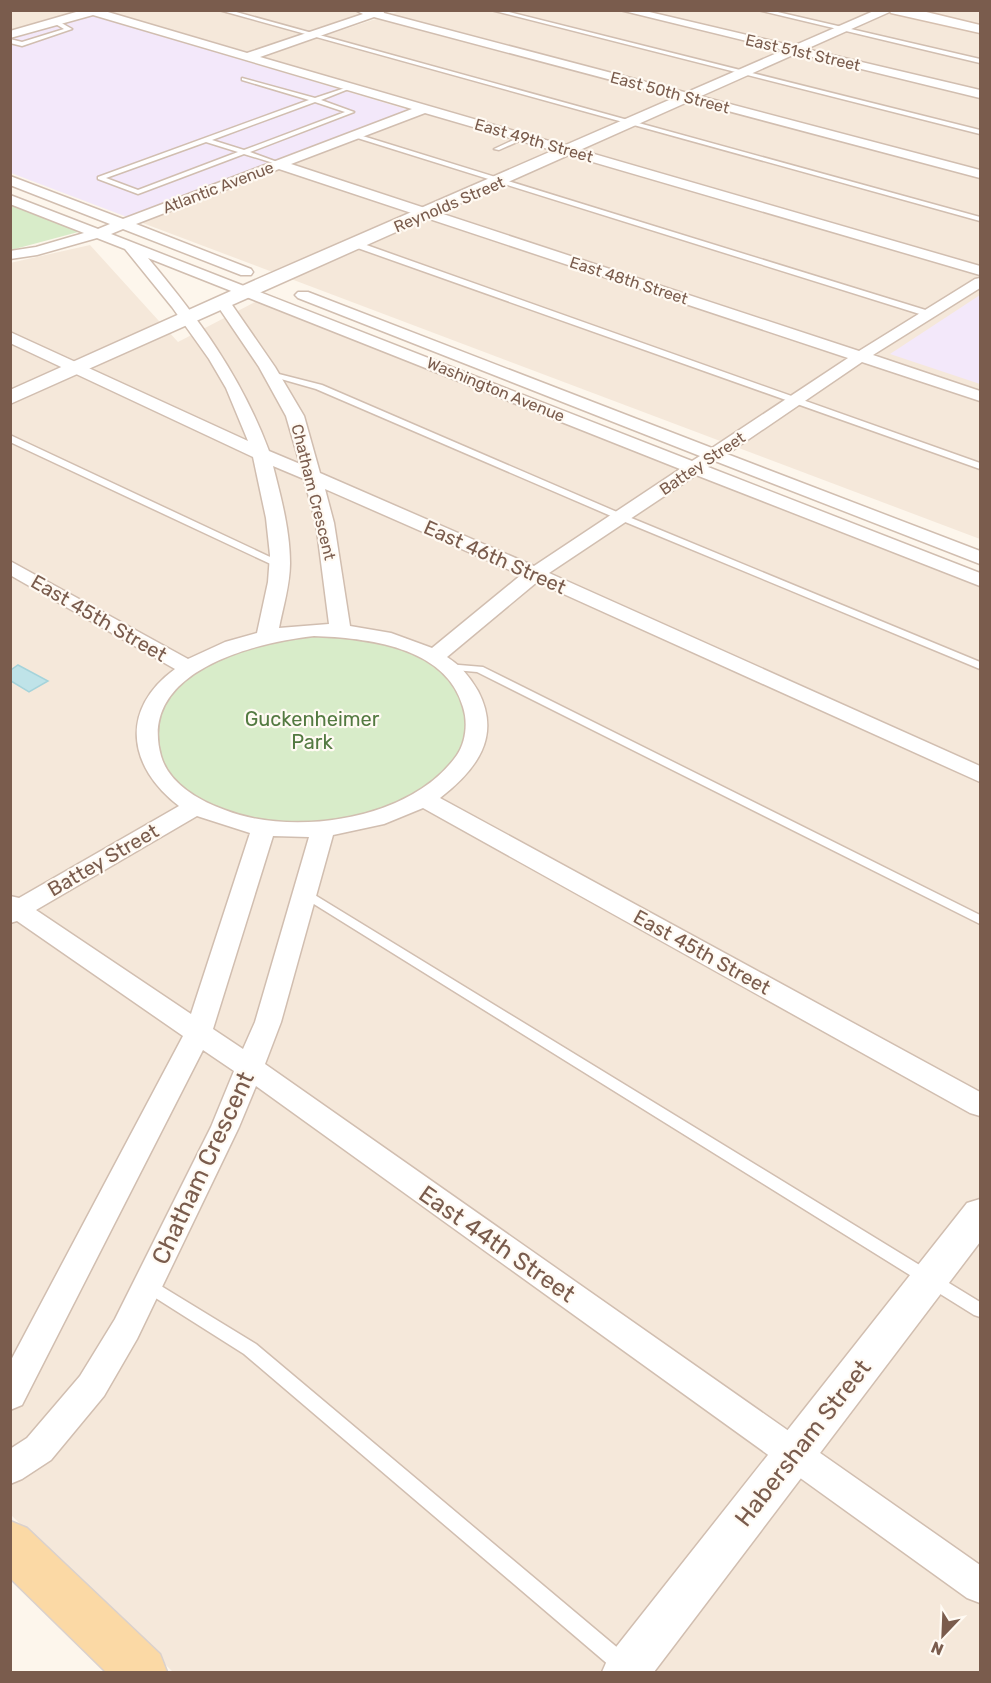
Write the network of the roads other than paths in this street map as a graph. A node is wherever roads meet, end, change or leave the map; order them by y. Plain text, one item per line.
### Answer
1 (221, 10) edge
2 (360, 10) edge
3 (493, 10) edge
4 (625, 10) edge
5 (760, 10) edge
6 (888, 10) edge
7 (896, 10) edge
8 (90, 11) edge
9 (379, 12) edge
10 (56, 22) junction
11 (981, 29) edge
12 (844, 30) junction
13 (10, 35) edge
14 (311, 35) junction
15 (10, 41) edge
16 (796, 51) junction
17 (247, 57) junction
18 (981, 61) edge
19 (743, 74) junction
20 (244, 79) dead end
21 (349, 87) junction
22 (981, 94) edge
23 (691, 98) junction
24 (315, 100) junction
25 (423, 109) junction
26 (632, 124) junction
27 (981, 132) edge
28 (353, 135) junction
29 (518, 136) junction
30 (207, 140) junction
31 (490, 143) dead end
32 (497, 149) dead end
33 (571, 150) junction
34 (244, 153) junction
35 (278, 164) junction
36 (981, 174) edge
37 (10, 180) edge
38 (500, 182) junction
39 (10, 199) edge
40 (427, 214) junction
41 (981, 219) edge
42 (123, 224) junction
43 (100, 233) junction
44 (355, 244) junction
45 (130, 246) junction
46 (10, 255) edge
47 (981, 271) edge
48 (269, 281) junction
49 (981, 282) edge
50 (248, 291) junction
51 (223, 302) junction
52 (929, 314) junction
53 (190, 317) junction
54 (10, 338) edge
55 (861, 356) junction
56 (80, 369) junction
57 (270, 374) junction
58 (981, 396) edge
59 (10, 398) edge
60 (795, 401) junction
61 (10, 438) edge
62 (263, 455) junction
63 (714, 456) junction
64 (981, 466) edge
65 (694, 468) junction
66 (314, 477) junction
67 (621, 517) junction
68 (981, 558) edge
69 (280, 565) junction
70 (10, 567) edge
71 (535, 574) junction
72 (981, 580) edge
73 (340, 630) junction
74 (267, 635) junction
75 (441, 662) junction
76 (981, 666) edge
77 (188, 668) junction
78 (981, 775) edge
79 (424, 799) junction
80 (195, 807) junction
81 (264, 828) junction
82 (323, 829) junction
83 (304, 893) junction
84 (13, 910) edge
85 (981, 920) edge
86 (198, 1034) junction
87 (250, 1068) junction
88 (981, 1105) edge
89 (981, 1214) edge
90 (930, 1279) junction
91 (147, 1286) junction
92 (981, 1310) edge
93 (10, 1395) edge
94 (794, 1455) junction
95 (10, 1468) edge
96 (10, 1544) edge
97 (981, 1586) edge
98 (142, 1672) edge
99 (628, 1672) edge

1 - 14 lane
2 - 9 street, East 50th Street
3 - 19 lane
4 - 16 street, East 51st Street
5 - 12 lane
6 - 12 street, Reynolds Street
7 - 11 main road
8 - 10 street
8 - 17 street, East 49th Street
9 - 14 street
9 - 23 street, East 50th Street
10 - 13 street
10 - 15 lane
12 - 16 street, Reynolds Street
12 - 18 lane
14 - 17 street
14 - 26 lane
16 - 19 street, Reynolds Street
16 - 22 street, East 51st Street
17 - 21 street, East 49th Street
19 - 23 street, Reynolds Street
19 - 27 lane
20 - 24 lane
21 - 24 lane
21 - 25 street, East 49th Street
23 - 26 street, Reynolds Street
23 - 36 street, East 50th Street
24 - 30 lane
24 - 34 lane
25 - 28 street, Atlantic Avenue
25 - 29 street, East 49th Street
26 - 33 street, Reynolds Street
26 - 41 lane
28 - 35 street, Atlantic Avenue
28 - 38 lane
29 - 31 lane
29 - 32 lane
29 - 33 street, East 49th Street
30 - 34 lane
30 - 34 lane
33 - 38 street, Reynolds Street
33 - 47 street, East 49th Street
34 - 35 lane
35 - 40 street, East 48th Street
35 - 42 street, Atlantic Avenue
37 - 42 street, Washington Avenue
38 - 40 street, Reynolds Street
38 - 52 lane
39 - 43 street, Washington Avenue
40 - 44 street, Reynolds Street
40 - 55 street, East 48th Street
42 - 43 street, Atlantic Avenue
42 - 48 street, Washington Avenue
43 - 45 street, Washington Avenue
43 - 46 street, Atlantic Avenue
44 - 48 street, Reynolds Street
44 - 60 lane
45 - 50 street, Washington Avenue
45 - 53 street
48 - 50 street, Reynolds Street
48 - 63 street, Washington Avenue
49 - 52 street, Battey Street
50 - 51 street, Reynolds Street
50 - 65 street, Washington Avenue
51 - 53 street, Reynolds Street
51 - 57 street, Chatham Crescent
52 - 55 street, Battey Street
53 - 56 street, Reynolds Street
53 - 62 street
54 - 56 street, East 46th Street
55 - 58 street, East 48th Street
55 - 60 street, Battey Street
56 - 59 street, Reynolds Street
56 - 62 street, East 46th Street
57 - 66 street, Chatham Crescent
57 - 67 lane
60 - 63 street, Battey Street
60 - 64 lane
61 - 69 lane
62 - 66 street, East 46th Street
62 - 69 street
63 - 65 street, Battey Street
63 - 68 street, Washington Avenue
65 - 67 street, Battey Street
65 - 72 street, Washington Avenue
66 - 71 street, East 46th Street
66 - 73 street, Chatham Crescent
67 - 71 street, Battey Street
67 - 76 lane
69 - 74 street
70 - 77 street, East 45th Street
71 - 75 street, Battey Street
71 - 78 street, East 46th Street
73 - 74 street
73 - 75 street
74 - 77 street
75 - 79 street
75 - 85 lane
77 - 80 street
79 - 82 street
79 - 88 street, East 45th Street
80 - 81 street
80 - 84 street, Battey Street
81 - 82 street
81 - 86 street
82 - 83 street, Chatham Crescent
83 - 87 street, Chatham Crescent
83 - 90 lane
84 - 86 street, East 44th Street
86 - 87 street, East 44th Street
86 - 93 street
87 - 91 street, Chatham Crescent
87 - 94 street, East 44th Street
89 - 90 street, Habersham Street
90 - 92 lane
90 - 94 street, Habersham Street
91 - 95 street, Chatham Crescent
91 - 99 lane
94 - 97 street, East 44th Street
94 - 99 street, Habersham Street
96 - 98 main road

